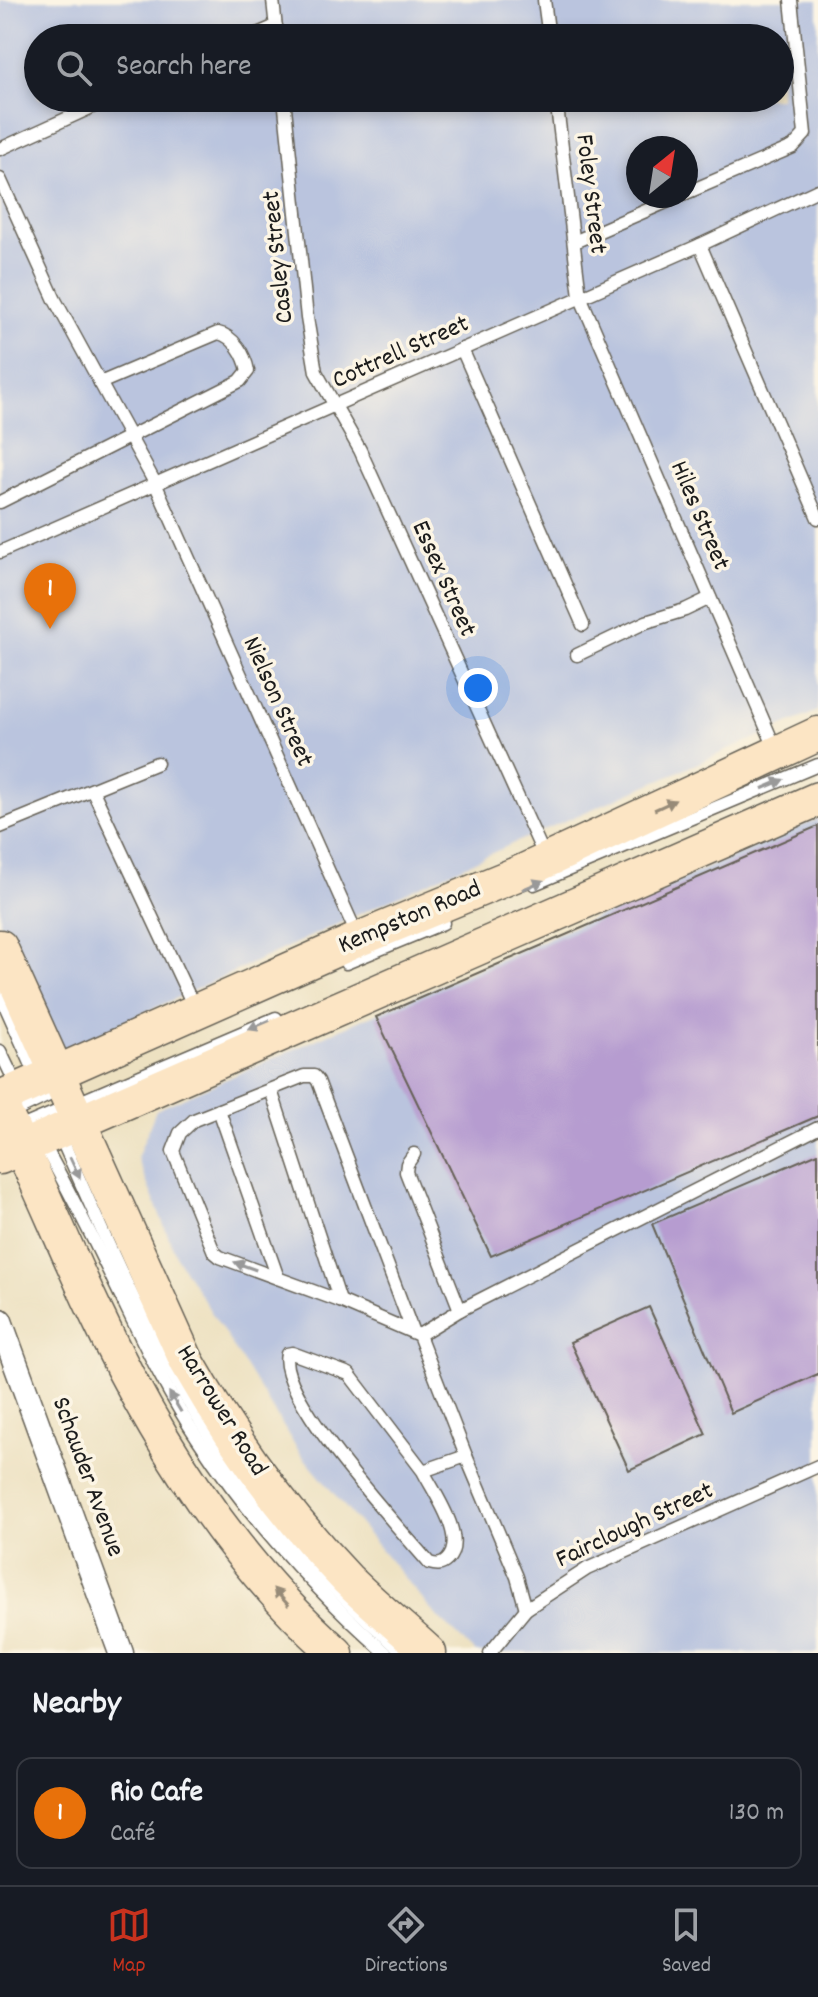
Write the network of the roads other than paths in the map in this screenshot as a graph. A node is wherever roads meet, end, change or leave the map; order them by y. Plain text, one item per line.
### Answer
1 (273, 0) edge
2 (544, 0) edge
3 (791, 0) edge
4 (276, 24) edge
5 (547, 24) edge
6 (794, 24) edge
7 (794, 29) edge
8 (81, 112) edge
9 (285, 112) edge
10 (558, 112) edge
11 (0, 149) edge
12 (0, 179) edge
13 (698, 188) edge
14 (818, 190) edge
15 (652, 208) edge
16 (574, 242) junction
17 (700, 245) junction
18 (580, 296) junction
19 (462, 349) junction
20 (100, 383) junction
21 (334, 407) junction
22 (129, 435) junction
23 (155, 483) junction
24 (0, 502) edge
25 (818, 518) edge
26 (0, 552) edge
27 (710, 598) junction
28 (583, 625) dead end
29 (577, 655) dead end
30 (818, 734) edge
31 (777, 753) junction
32 (157, 763) dead end
33 (818, 765) edge
34 (93, 791) junction
35 (818, 799) edge
36 (0, 827) edge
37 (546, 860) junction
38 (519, 891) dead end
39 (454, 918) dead end
40 (359, 939) junction
41 (0, 947) edge
42 (331, 969) dead end
43 (0, 994) edge
44 (196, 1011) junction
45 (285, 1014) dead end
46 (0, 1051) edge
47 (271, 1090) junction
48 (219, 1110) junction
49 (31, 1115) edge
50 (818, 1128) edge
51 (414, 1154) dead end
52 (278, 1278) junction
53 (340, 1301) junction
54 (460, 1310) junction
55 (0, 1321) edge
56 (415, 1332) junction
57 (466, 1456) junction
58 (818, 1466) edge
59 (423, 1471) junction
60 (526, 1609) junction
61 (326, 1648) edge
62 (121, 1653) edge
63 (386, 1653) edge
64 (404, 1653) edge
65 (429, 1653) edge
66 (490, 1653) edge

1 - 4 lane
2 - 5 lane
3 - 6 lane
7 - 13 lane
8 - 11 lane
9 - 21 lane, Casley Street
10 - 16 lane, Foley Street
12 - 20 lane, Nielson Street
14 - 17 lane, Cottrell Street
15 - 16 lane
16 - 18 lane, Foley Street
17 - 18 lane, Cottrell Street
17 - 25 lane
18 - 19 lane, Cottrell Street
18 - 27 lane, Hiles Street
19 - 21 lane, Cottrell Street
19 - 28 lane
20 - 22 lane, Nielson Street
20 - 22 lane
21 - 23 lane, Cottrell Street
21 - 37 lane, Essex Street
22 - 23 lane, Nielson Street
22 - 24 lane
23 - 26 lane, Cottrell Street
23 - 40 lane, Nielson Street
27 - 29 lane
27 - 31 lane, Hiles Street
30 - 31 main road, Kempston Road
37 -> 31 main road, Kempston Road
32 - 34 lane
38 -> 33 lane
34 - 36 lane
34 - 44 lane
35 - 49 main road
37 - 40 main road, Kempston Road
39 - 42 lane
40 - 44 main road, Kempston Road
41 - 49 main road
43 - 49 lane
44 - 49 main road, Kempston Road
45 -> 49 lane
46 - 49 lane
47 - 48 lane
47 - 53 lane
47 - 56 lane
48 - 52 lane
52 -> 48 lane
61 -> 49 main road
63 -> 49 lane
49 -> 64 lane
49 - 65 main road, Harrower Road
50 - 54 lane
51 - 54 lane
52 - 53 lane
53 - 56 lane
54 - 56 lane
55 - 62 street, Schauder Avenue
56 - 57 lane
57 - 59 lane
57 - 60 lane
58 - 60 lane, Fairclough Street
59 - 59 lane
60 - 66 lane, Fairclough Street

